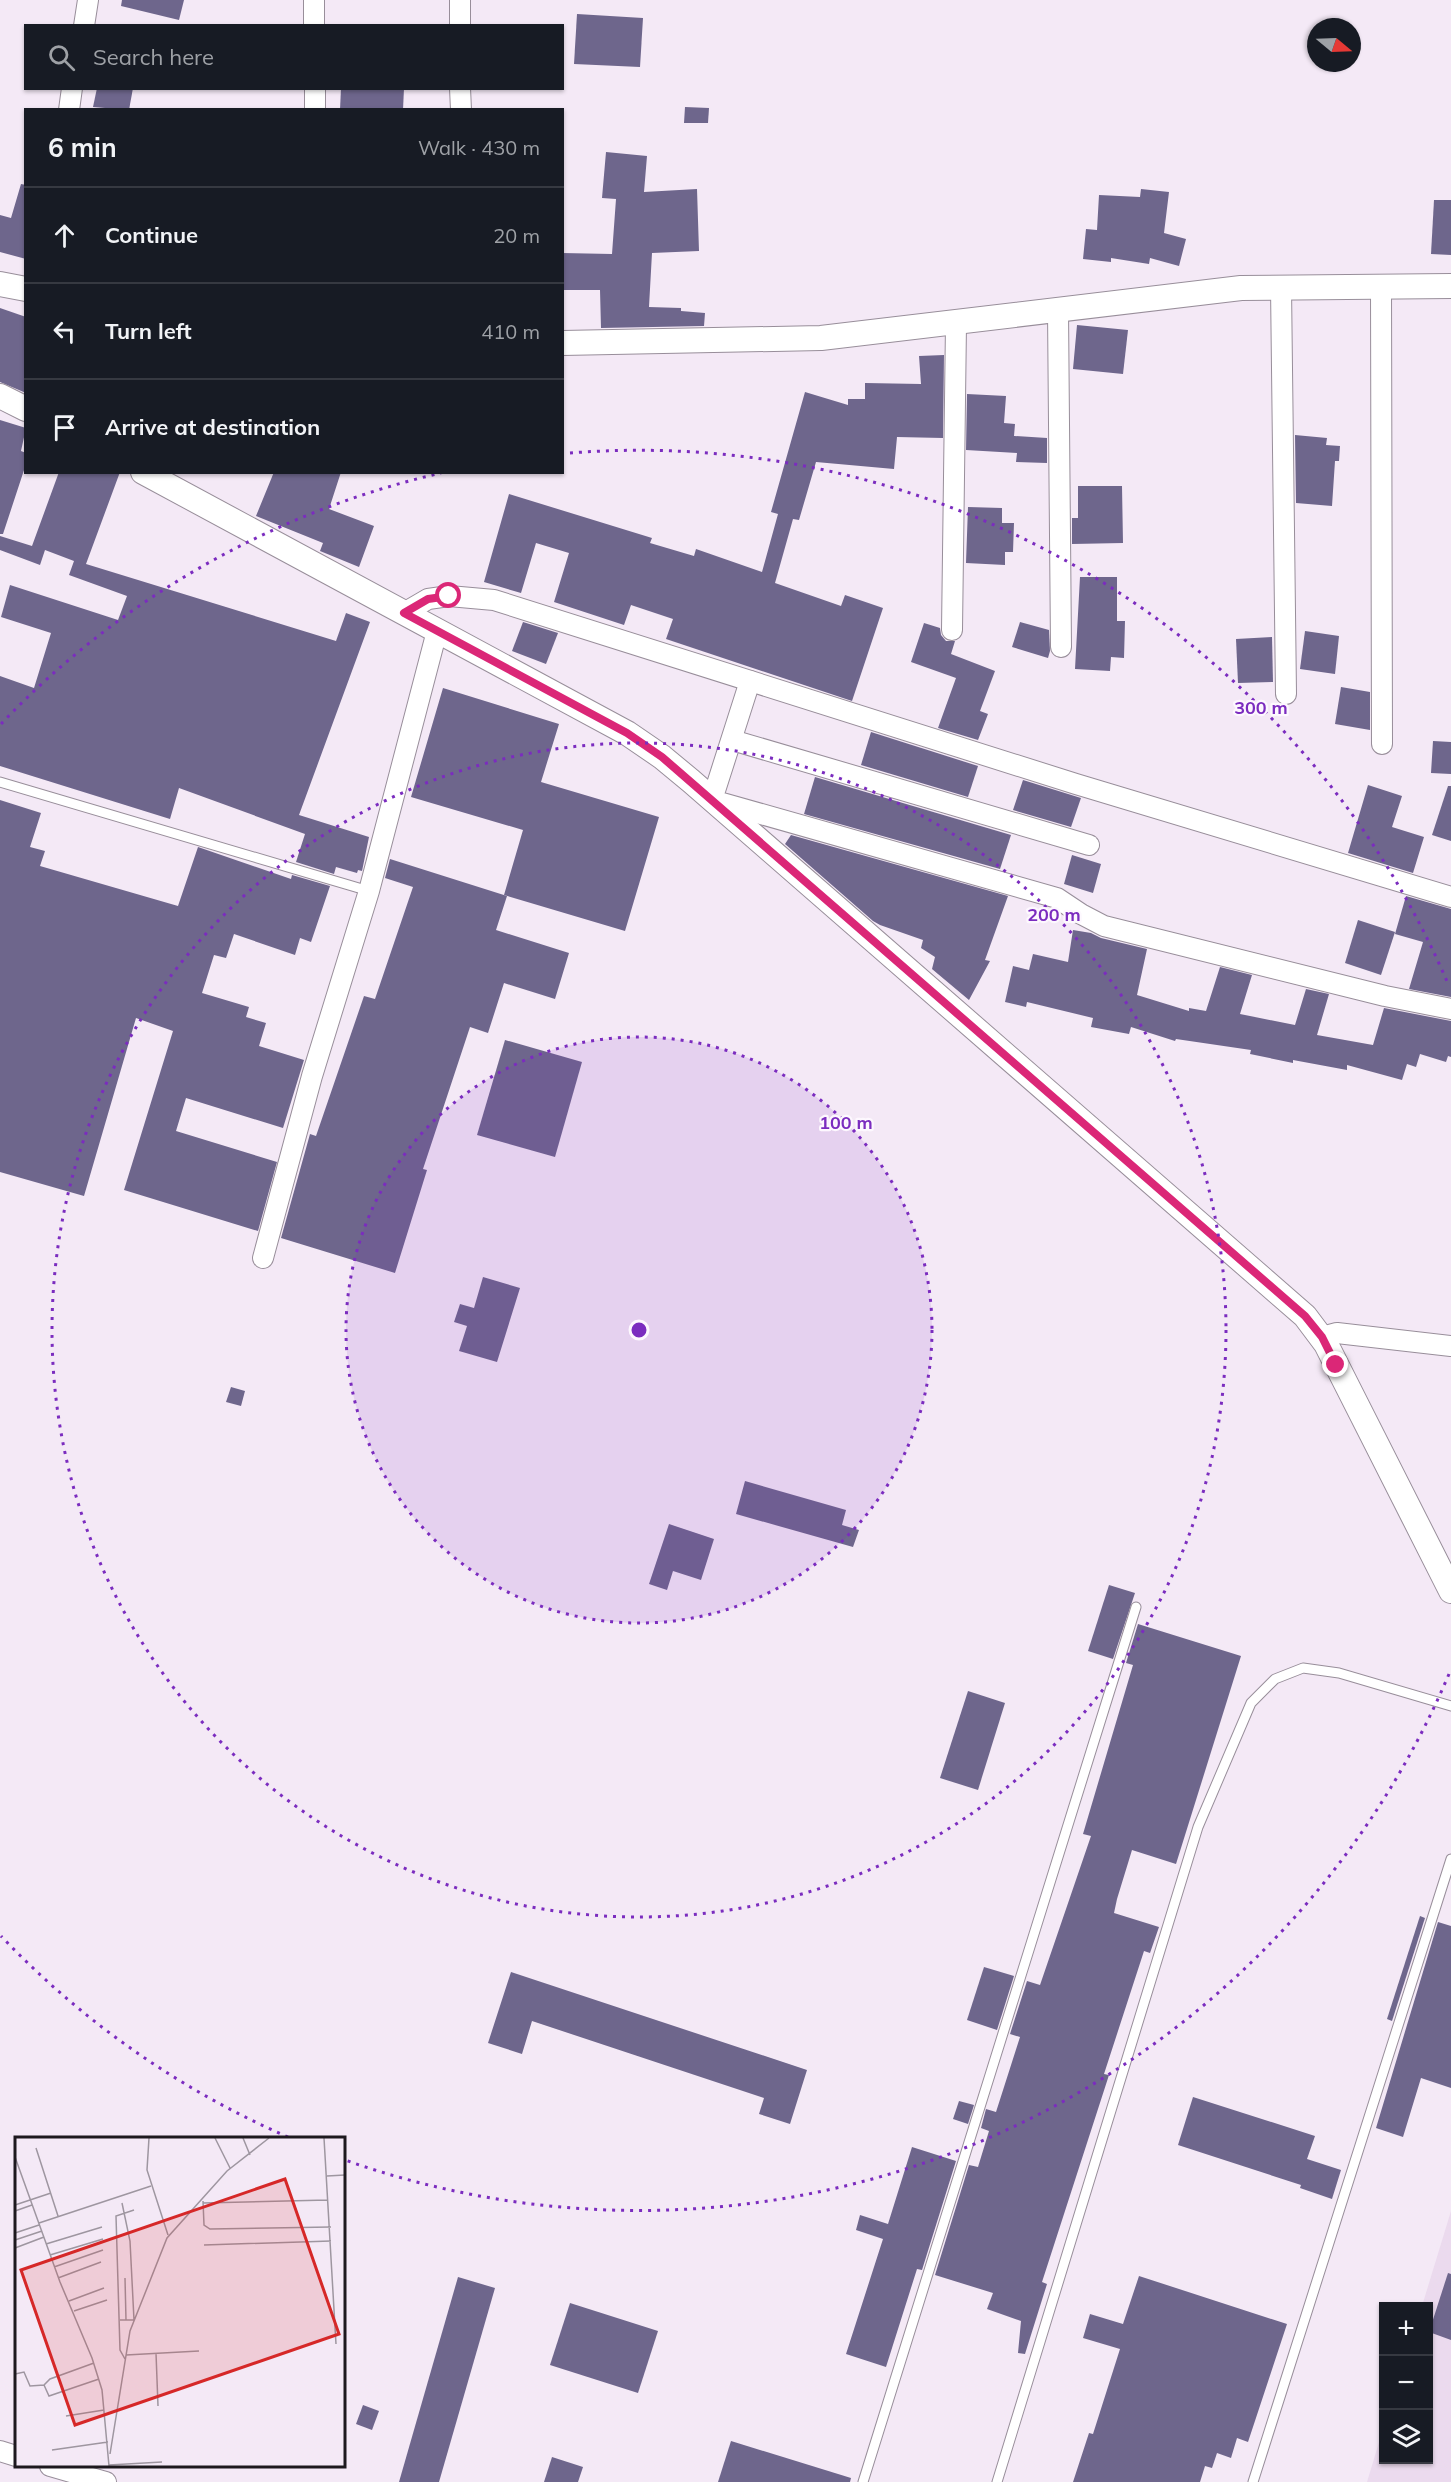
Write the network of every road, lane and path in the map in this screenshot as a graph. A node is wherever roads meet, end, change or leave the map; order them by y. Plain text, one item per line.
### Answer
1 (88, 0) edge
2 (314, 0) edge
3 (460, 0) edge
4 (84, 24) edge
5 (314, 24) edge
6 (460, 24) edge
7 (72, 90) edge
8 (315, 90) edge
9 (460, 90) edge
10 (69, 108) edge
11 (315, 108) edge
12 (461, 108) edge
13 (0, 284) edge
14 (1451, 286) edge
15 (1281, 287) junction
16 (1381, 287) junction
17 (24, 289) edge
18 (1058, 311) junction
19 (956, 324) junction
20 (564, 343) edge
21 (0, 396) edge
22 (24, 408) edge
23 (147, 474) edge
24 (404, 613) junction
25 (952, 630) dead end
26 (436, 631) junction
27 (1061, 646) dead end
28 (750, 681) junction
29 (1286, 694) dead end
30 (732, 740) junction
31 (1382, 744) dead end
32 (0, 782) edge
33 (712, 800) junction
34 (1089, 845) dead end
35 (369, 891) junction
36 (1451, 897) edge
37 (1451, 1009) edge
38 (263, 1258) dead end
39 (1322, 1337) junction
40 (1451, 1346) edge
41 (1451, 1591) edge
42 (1136, 1607) dead end
43 (1451, 1706) edge
44 (1451, 1859) edge
45 (0, 2451) edge
46 (15, 2456) edge
47 (54, 2467) edge
48 (106, 2482) edge
49 (863, 2482) edge
50 (997, 2482) edge
51 (1253, 2482) edge

1 - 4 street
2 - 5 street
3 - 6 street
7 - 10 street
8 - 11 street
9 - 12 street
13 - 17 street
14 - 16 street
15 - 16 street
15 - 18 street
15 - 29 street
16 - 31 street
18 - 19 street
18 - 27 street
19 - 20 street
19 - 25 street
21 - 22 street
23 - 24 street
24 - 26 street
24 - 28 street
26 - 33 street
26 - 35 street
28 - 30 street
28 - 36 street
30 - 33 street
30 - 34 street
32 - 35 lane
33 - 37 street
33 - 39 street
35 - 38 street
39 - 40 street
39 - 41 street
42 - 49 lane
43 - 50 lane
44 - 51 lane
45 - 46 street
47 - 48 street

